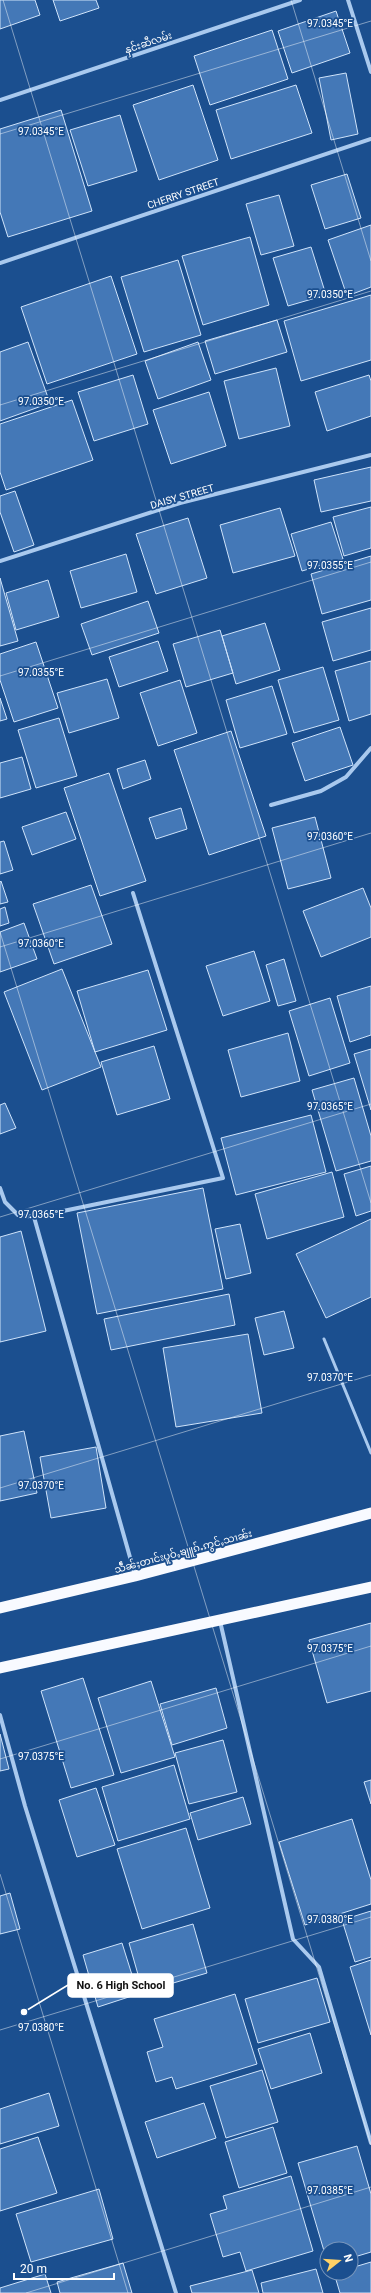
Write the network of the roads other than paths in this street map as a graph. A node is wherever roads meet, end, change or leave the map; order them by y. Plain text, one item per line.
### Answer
1 (300, 0) edge
2 (348, 0) edge
3 (371, 72) edge
4 (0, 100) edge
5 (371, 139) edge
6 (0, 263) edge
7 (371, 455) edge
8 (0, 561) edge
9 (371, 748) edge
10 (271, 805) dead end
11 (133, 893) dead end
12 (0, 1188) edge
13 (34, 1217) junction
14 (324, 1339) dead end
15 (371, 1453) edge
16 (371, 1513) edge
17 (135, 1576) junction
18 (371, 1586) edge
19 (0, 1608) edge
20 (220, 1620) junction
21 (0, 1668) edge
22 (0, 1715) edge
23 (371, 2143) edge
24 (176, 2293) edge

1 - 4 street, နှင်းဆီလမ်း
2 - 3 street
5 - 6 street, CHERRY STREET
7 - 8 street, DAISY STREET
9 - 10 street
11 - 13 street
12 - 13 street
13 - 17 street
14 - 15 lane
16 - 17 highway, သဵႅၼ်ႈတၢင်းပူဝ်ႇၶျူၵ်ႉဢွင်ႇသၢၼ်း
17 - 19 highway, သဵႅၼ်ႈတၢင်းပူဝ်ႇၶျူၵ်ႉဢွင်ႇသၢၼ်း
18 - 20 highway
20 - 21 highway
20 - 23 street
22 - 24 street

